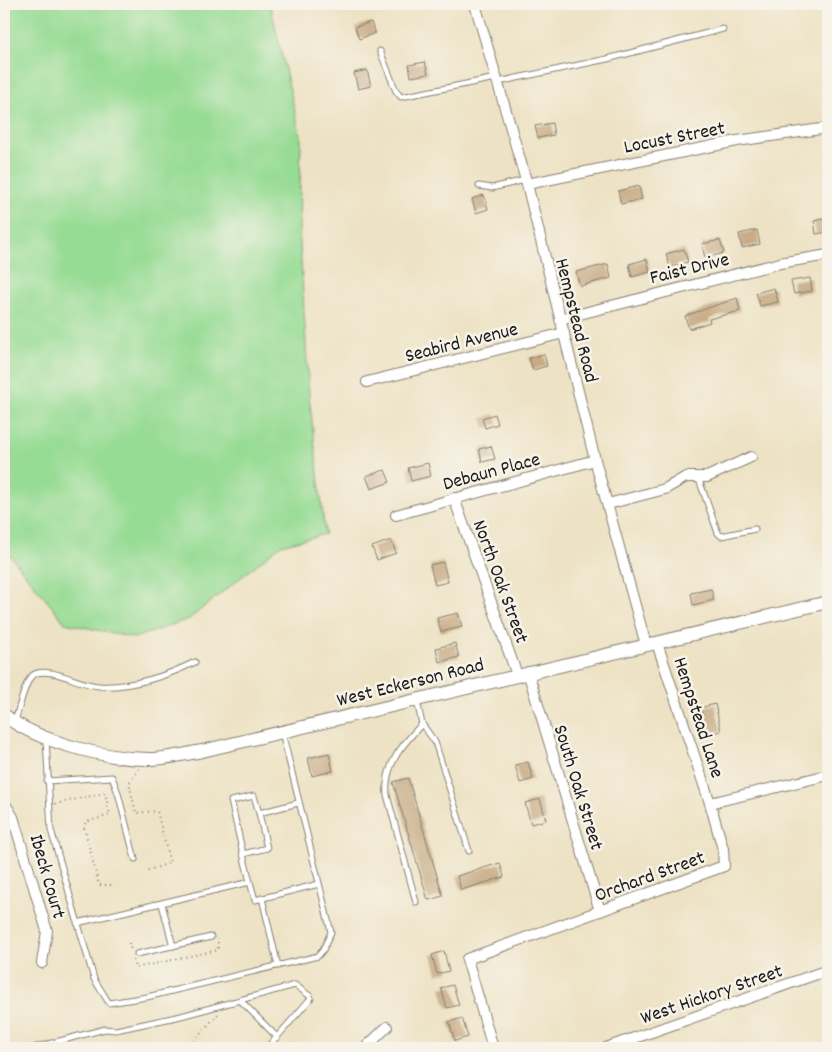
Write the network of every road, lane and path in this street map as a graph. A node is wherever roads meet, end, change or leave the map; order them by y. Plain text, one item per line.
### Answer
1 (475, 4) edge
2 (723, 29) dead end
3 (380, 51) dead end
4 (497, 80) junction
5 (828, 128) edge
6 (526, 182) junction
7 (479, 186) dead end
8 (828, 255) edge
9 (560, 319) junction
10 (564, 333) junction
11 (367, 382) dead end
12 (751, 458) dead end
13 (595, 460) junction
14 (698, 477) junction
15 (454, 498) junction
16 (608, 504) junction
17 (396, 515) dead end
18 (755, 529) dead end
19 (828, 602) edge
20 (651, 644) junction
21 (195, 662) dead end
22 (522, 673) junction
23 (416, 699) junction
24 (9, 718) edge
25 (422, 724) junction
26 (282, 732) junction
27 (46, 737) junction
28 (141, 768) dead end
29 (828, 775) edge
30 (47, 781) junction
31 (4, 801) edge
32 (298, 803) junction
33 (710, 803) junction
34 (50, 805) junction
35 (259, 813) junction
36 (469, 851) dead end
37 (243, 854) junction
38 (135, 859) dead end
39 (146, 870) dead end
40 (250, 882) junction
41 (112, 884) dead end
42 (319, 884) junction
43 (262, 898) junction
44 (416, 902) dead end
45 (162, 904) junction
46 (600, 911) junction
47 (77, 923) junction
48 (211, 937) dead end
49 (218, 938) dead end
50 (129, 943) dead end
51 (173, 946) junction
52 (131, 951) dead end
53 (137, 954) dead end
54 (133, 959) dead end
55 (42, 964) dead end
56 (278, 966) junction
57 (828, 970) edge
58 (240, 1000) junction
59 (228, 1003) junction
60 (387, 1027) dead end
61 (277, 1037) junction
62 (33, 1048) edge
63 (186, 1048) edge
64 (266, 1048) edge
65 (365, 1048) edge
66 (492, 1048) edge
67 (606, 1048) edge

1 - 4 street, Hempstead Road
2 - 4 lane
3 - 4 lane
4 - 6 street, Hempstead Road
5 - 6 street, Locust Street
6 - 7 lane
6 - 9 street, Hempstead Road
8 - 9 street, Faist Drive
9 - 10 street, Hempstead Road
10 - 11 street, Seabird Avenue
10 - 13 street, Hempstead Road
12 - 14 street
13 - 15 street, Debaun Place
13 - 16 street, Hempstead Road
14 - 16 street
14 - 18 lane
15 - 17 street, Debaun Place
15 - 22 street, North Oak Street
16 - 20 street, Hempstead Road
19 - 20 street, West Eckerson Road
20 - 22 street, West Eckerson Road
20 - 33 street, Hempstead Lane
21 - 24 lane
22 - 23 street, West Eckerson Road
22 - 46 street, South Oak Street
23 - 25 lane
23 - 26 street, West Eckerson Road
24 - 27 street, West Eckerson Road
25 - 36 lane
25 - 44 lane
26 - 27 street, West Eckerson Road
26 - 32 lane
27 - 30 lane
28 - 39 path
29 - 33 street
30 - 34 lane
30 - 38 lane
31 - 55 street, Ibeck Court
32 - 35 lane
32 - 42 lane
33 - 46 street, Orchard Street
34 - 41 path
34 - 47 lane
35 - 37 lane
35 - 37 lane
37 - 40 lane
40 - 43 lane
40 - 45 lane
42 - 43 lane
42 - 56 lane
43 - 56 lane
45 - 47 lane
45 - 51 lane
46 - 66 street, Orchard Street
47 - 56 lane
48 - 51 lane
49 - 54 path
50 - 52 path
51 - 53 lane
57 - 67 street, West Hickory Street
58 - 59 lane
58 - 61 lane
58 - 61 lane
59 - 62 lane
59 - 63 path
60 - 65 street
61 - 64 lane

